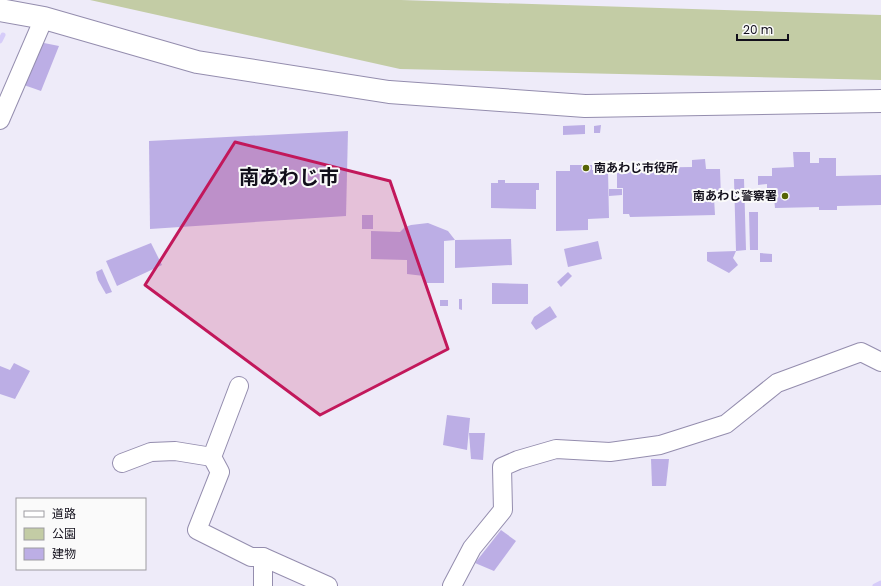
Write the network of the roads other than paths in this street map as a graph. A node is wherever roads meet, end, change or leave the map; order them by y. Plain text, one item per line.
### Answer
1 (0, 10) edge
2 (44, 18) junction
3 (881, 101) edge
4 (0, 120) edge
5 (881, 362) edge
6 (239, 386) dead end
7 (212, 457) junction
8 (122, 463) dead end
9 (263, 557) junction
10 (262, 586) edge
11 (328, 586) edge
12 (452, 586) edge

1 - 2 street
2 - 3 street
2 - 4 street
5 - 12 street
6 - 7 street
7 - 8 street
7 - 9 street
9 - 10 street
9 - 11 street

